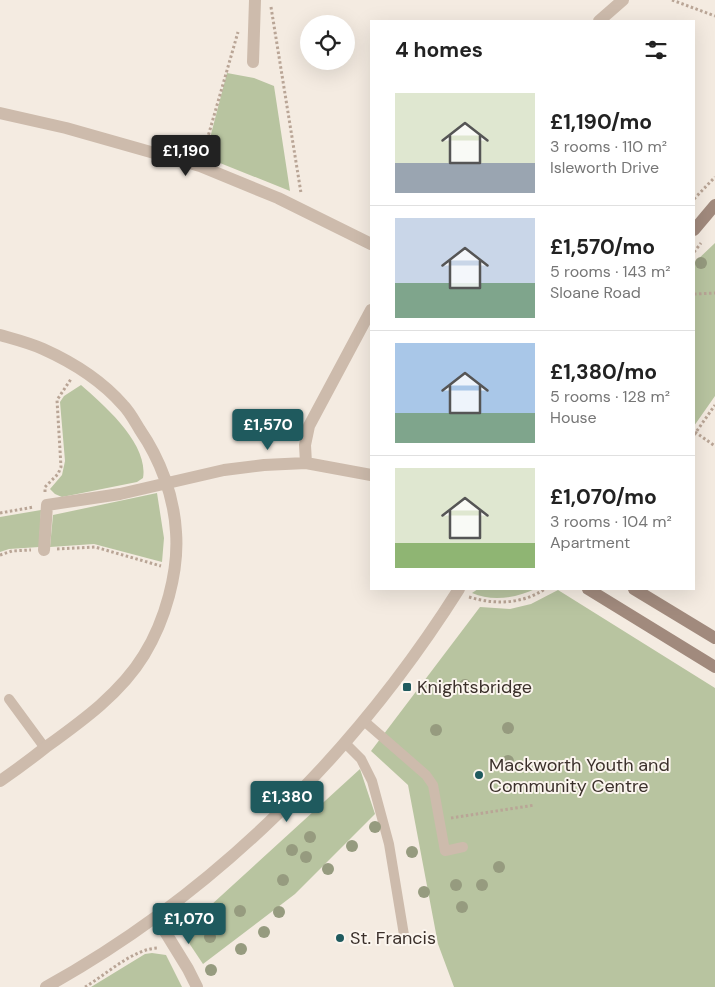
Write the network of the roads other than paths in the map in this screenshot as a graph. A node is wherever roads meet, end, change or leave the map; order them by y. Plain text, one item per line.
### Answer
1 (256, 0) edge
2 (623, 0) edge
3 (600, 20) edge
4 (253, 62) dead end
5 (0, 113) edge
6 (715, 205) edge
7 (695, 229) edge
8 (370, 244) edge
9 (370, 312) edge
10 (0, 335) edge
11 (306, 463) junction
12 (370, 475) edge
13 (166, 484) junction
14 (44, 550) road end
15 (458, 590) edge
16 (590, 590) edge
17 (636, 590) edge
18 (715, 638) edge
19 (715, 666) edge
20 (8, 699) dead end
21 (364, 721) junction
22 (345, 744) junction
23 (44, 748) junction
24 (0, 781) edge
25 (463, 847) dead end
26 (156, 917) junction
27 (404, 935) dead end
28 (46, 987) edge
29 (196, 987) edge

1 - 4 street
2 - 3 street
5 - 8 street
6 - 7 street
9 - 11 street
10 - 13 street
11 - 12 street
11 - 13 street
13 - 14 street
13 - 23 street
15 - 21 street
16 - 19 street
17 - 18 street
20 - 23 lane
21 - 22 street
21 - 25 lane
22 - 26 street
22 - 27 lane
23 - 24 street
26 - 28 street
26 - 29 street

